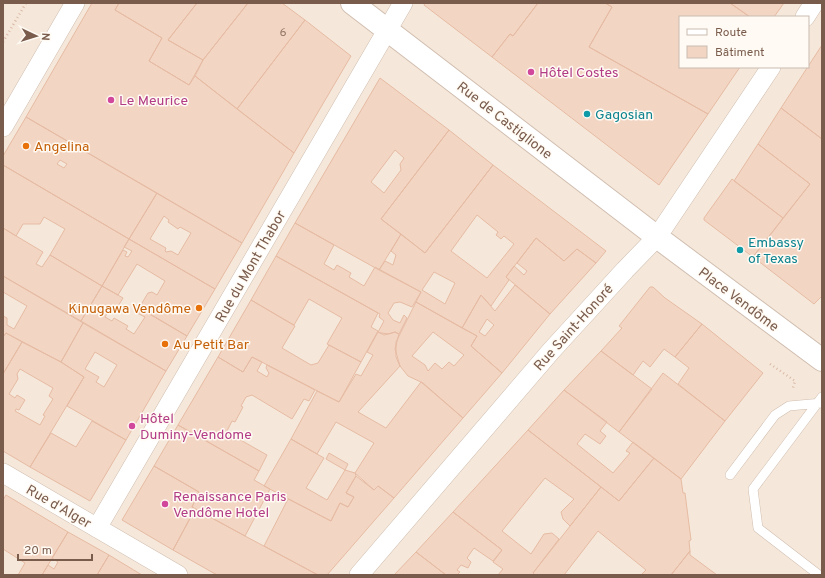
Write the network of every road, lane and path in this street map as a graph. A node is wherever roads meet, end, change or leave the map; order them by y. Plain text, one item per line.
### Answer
1 (26, 3) edge
2 (75, 3) edge
3 (352, 3) edge
4 (403, 3) edge
5 (814, 3) edge
6 (806, 16) edge
7 (388, 30) junction
8 (3, 42) edge
9 (770, 68) edge
10 (3, 127) edge
11 (657, 237) junction
12 (822, 360) edge
13 (820, 401) edge
14 (3, 473) edge
15 (730, 475) dead end
16 (97, 528) junction
17 (178, 575) edge
18 (359, 575) edge
19 (819, 575) edge

1 - 8 path
2 - 10 street
3 - 7 street, Rue de Castiglione
4 - 7 street, Rue du Mont Thabor
5 - 6 street
7 - 11 street, Rue de Castiglione
7 - 16 street, Rue du Mont Thabor
9 - 11 street, Rue Saint-Honoré
11 - 12 street, Place Vendôme
11 - 18 street, Rue Saint-Honoré
13 - 15 lane
13 - 19 lane
14 - 16 street, Rue d'Alger
16 - 17 street, Rue d'Alger

